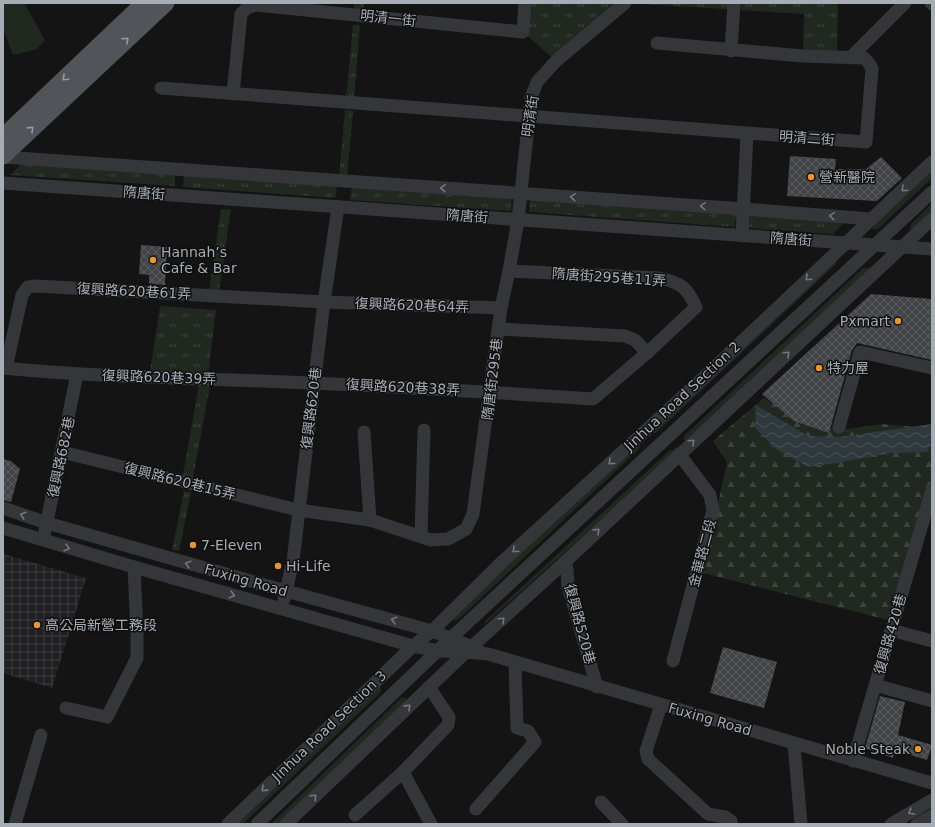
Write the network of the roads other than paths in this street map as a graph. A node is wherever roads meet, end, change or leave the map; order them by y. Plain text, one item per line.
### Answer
1 (144, 3) edge
2 (166, 3) edge
3 (525, 3) edge
4 (625, 3) edge
5 (734, 3) edge
6 (905, 3) edge
7 (657, 44) dead end
8 (731, 51) junction
9 (850, 58) junction
10 (85, 68) junction
11 (161, 88) dead end
12 (233, 94) junction
13 (528, 117) junction
14 (747, 134) junction
15 (3, 137) edge
16 (3, 156) edge
17 (932, 162) edge
18 (3, 183) edge
19 (932, 192) edge
20 (520, 193) junction
21 (338, 207) junction
22 (744, 209) junction
23 (871, 219) junction
24 (932, 219) edge
25 (518, 220) junction
26 (742, 236) junction
27 (847, 242) junction
28 (875, 245) junction
29 (902, 246) junction
30 (932, 249) edge
31 (509, 271) junction
32 (324, 302) junction
33 (501, 308) junction
34 (498, 329) junction
35 (647, 352) junction
36 (5, 368) edge
37 (932, 368) edge
38 (77, 374) junction
39 (315, 383) junction
40 (491, 392) junction
41 (839, 427) dead end
42 (424, 430) dead end
43 (364, 432) dead end
44 (62, 452) junction
45 (679, 454) junction
46 (932, 490) edge
47 (3, 508) edge
48 (929, 509) edge
49 (298, 510) junction
50 (370, 520) junction
51 (47, 524) junction
52 (3, 528) edge
53 (459, 533) joint
54 (421, 536) junction
55 (42, 540) junction
56 (565, 562) junction
57 (134, 567) junction
58 (286, 592) junction
59 (281, 608) junction
60 (891, 630) junction
61 (432, 631) junction
62 (451, 638) junction
63 (932, 641) edge
64 (413, 646) junction
65 (470, 649) junction
66 (439, 651) junction
67 (673, 661) dead end
68 (515, 662) junction
69 (875, 685) junction
70 (429, 687) junction
71 (597, 687) junction
72 (932, 701) edge
73 (661, 705) junction
74 (66, 708) dead end
75 (41, 735) dead end
76 (794, 744) junction
77 (853, 761) junction
78 (403, 772) junction
79 (932, 783) edge
80 (932, 800) edge
81 (601, 802) dead end
82 (476, 809) dead end
83 (356, 815) dead end
84 (932, 816) edge
85 (15, 824) edge
86 (228, 824) edge
87 (257, 824) edge
88 (286, 824) edge
89 (431, 824) edge
90 (622, 824) edge
91 (731, 824) edge
92 (801, 824) edge
93 (890, 824) edge
94 (917, 824) edge

1 - 10 main road
10 -> 2 main road
3 - 12 street, 明清一街
4 - 13 street, 明清街
5 - 8 street
6 - 9 street
7 - 8 street, 明清二街
8 - 9 street, 明清二街
9 - 14 street, 明清二街
10 -> 15 main road
16 -> 10 main road
11 - 12 street
12 - 13 street
13 - 14 street, 明清二街
13 - 20 street, 明清街
14 - 22 street
20 -> 16 street, 隋唐街
17 -> 23 street, Jinhua Road Section 2
18 - 21 street, 隋唐街
19 - 28 street, Jinhua Road Section 2
22 -> 20 street, 隋唐街
20 - 25 street, 明清街
21 - 25 street, 隋唐街
21 - 32 street, 復興路620巷
23 -> 22 street, 隋唐街
22 - 26 street
23 - 27 street, Jinhua Road Section 2
24 - 29 street
25 - 26 street, 隋唐街
25 - 31 street, 隋唐街295巷
26 - 27 street, 隋唐街
27 - 28 street, 隋唐街
27 -> 61 street, Jinhua Road Section 2
28 - 29 street, 隋唐街
28 - 62 street, Jinhua Road Section 2
29 - 30 street, 隋唐街
45 -> 29 street
31 - 33 street, 隋唐街295巷
31 - 35 street, 隋唐街295巷11弄
32 - 33 street, 復興路620巷64弄
32 - 36 street, 復興路620巷61弄
32 - 39 street, 復興路620巷
33 - 34 street, 隋唐街295巷
34 - 35 street
34 - 40 street, 隋唐街295巷
35 - 40 street, 復興路620巷38弄
36 - 38 street, 復興路620巷39弄
37 - 41 street
38 - 39 street, 復興路620巷39弄
38 - 44 street, 復興路682巷
39 - 40 street, 復興路620巷38弄
39 - 49 street, 復興路620巷
40 - 53 street, 隋唐街295巷
42 - 54 street
43 - 50 street
44 - 49 street, 復興路620巷15弄
44 - 51 street, 復興路682巷
56 -> 45 street
45 - 67 street, 金華路二段
46 - 48 street, 復興路420巷
51 -> 47 street, Fuxing Road
48 - 60 street, 復興路420巷
49 - 50 street, 復興路620巷15弄
49 - 58 street, 復興路620巷
50 - 54 street, 復興路620巷15弄
51 - 55 street, 復興路682巷
58 -> 51 street, Fuxing Road
52 - 55 street, Fuxing Road
53 - 54 street, 復興路620巷15弄
55 -> 57 street, Fuxing Road
65 -> 56 street
56 - 71 street, 復興路520巷
57 -> 59 street, Fuxing Road
57 - 74 street
58 - 59 street, 復興路620巷
61 -> 58 street, Fuxing Road
59 - 64 street, Fuxing Road
60 - 63 street
60 - 69 street, 復興路420巷
61 - 62 street, Fuxing Road
61 - 64 street, Jinhua Road Section 3
62 - 65 street, Fuxing Road
62 - 66 street, Jinhua Road Section 2
64 - 66 street, Fuxing Road
64 -> 86 street, Jinhua Road Section 3
65 - 66 street, Fuxing Road
65 - 68 street, Fuxing Road
65 - 70 street
66 - 87 street, Jinhua Road Section 3
68 - 71 street, Fuxing Road
68 - 82 street
69 - 72 street
69 - 77 street, 復興路420巷
70 - 78 street
88 -> 70 street
71 - 73 street, Fuxing Road
73 - 76 street, Fuxing Road
73 - 91 street
75 - 85 street
76 - 77 street, Fuxing Road
76 - 92 street
77 - 79 street, Fuxing Road
78 - 83 street
78 - 89 street
80 -> 93 street
81 - 90 street
84 - 94 street

